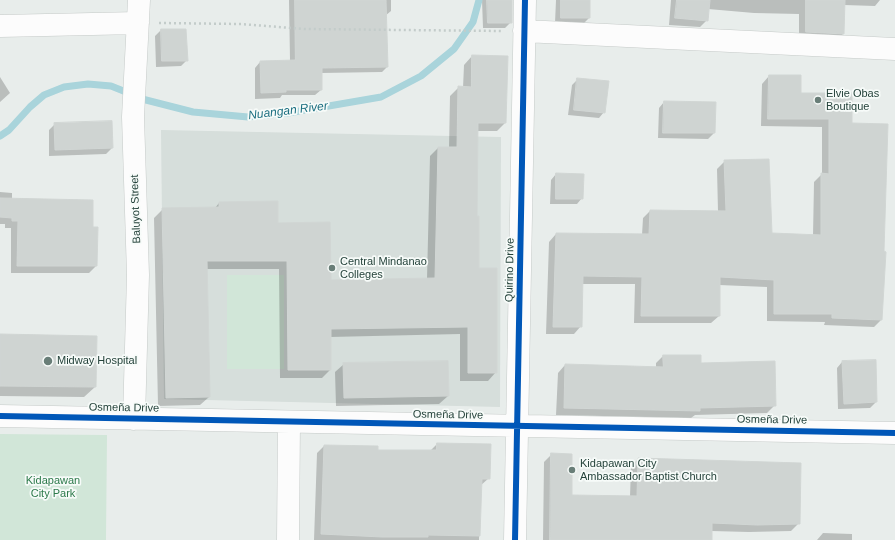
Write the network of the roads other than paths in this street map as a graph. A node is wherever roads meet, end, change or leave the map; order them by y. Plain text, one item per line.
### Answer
1 (139, 0) edge
2 (525, 0) edge
3 (138, 23) junction
4 (0, 26) edge
5 (524, 31) junction
6 (895, 49) edge
7 (0, 416) edge
8 (134, 418) junction
9 (289, 422) junction
10 (517, 426) junction
11 (895, 432) edge
12 (288, 540) edge
13 (515, 540) edge

1 - 3 street, Baluyot Street
2 - 5 street, Quirino Drive
3 - 4 street
3 - 8 street, Baluyot Street
5 - 6 street
5 - 10 street, Quirino Drive
7 - 8 street, Osmeña Drive
8 - 9 street, Osmeña Drive
9 - 10 street, Osmeña Drive
9 - 12 street
10 - 11 street, Osmeña Drive
10 - 13 street, Quirino Drive

